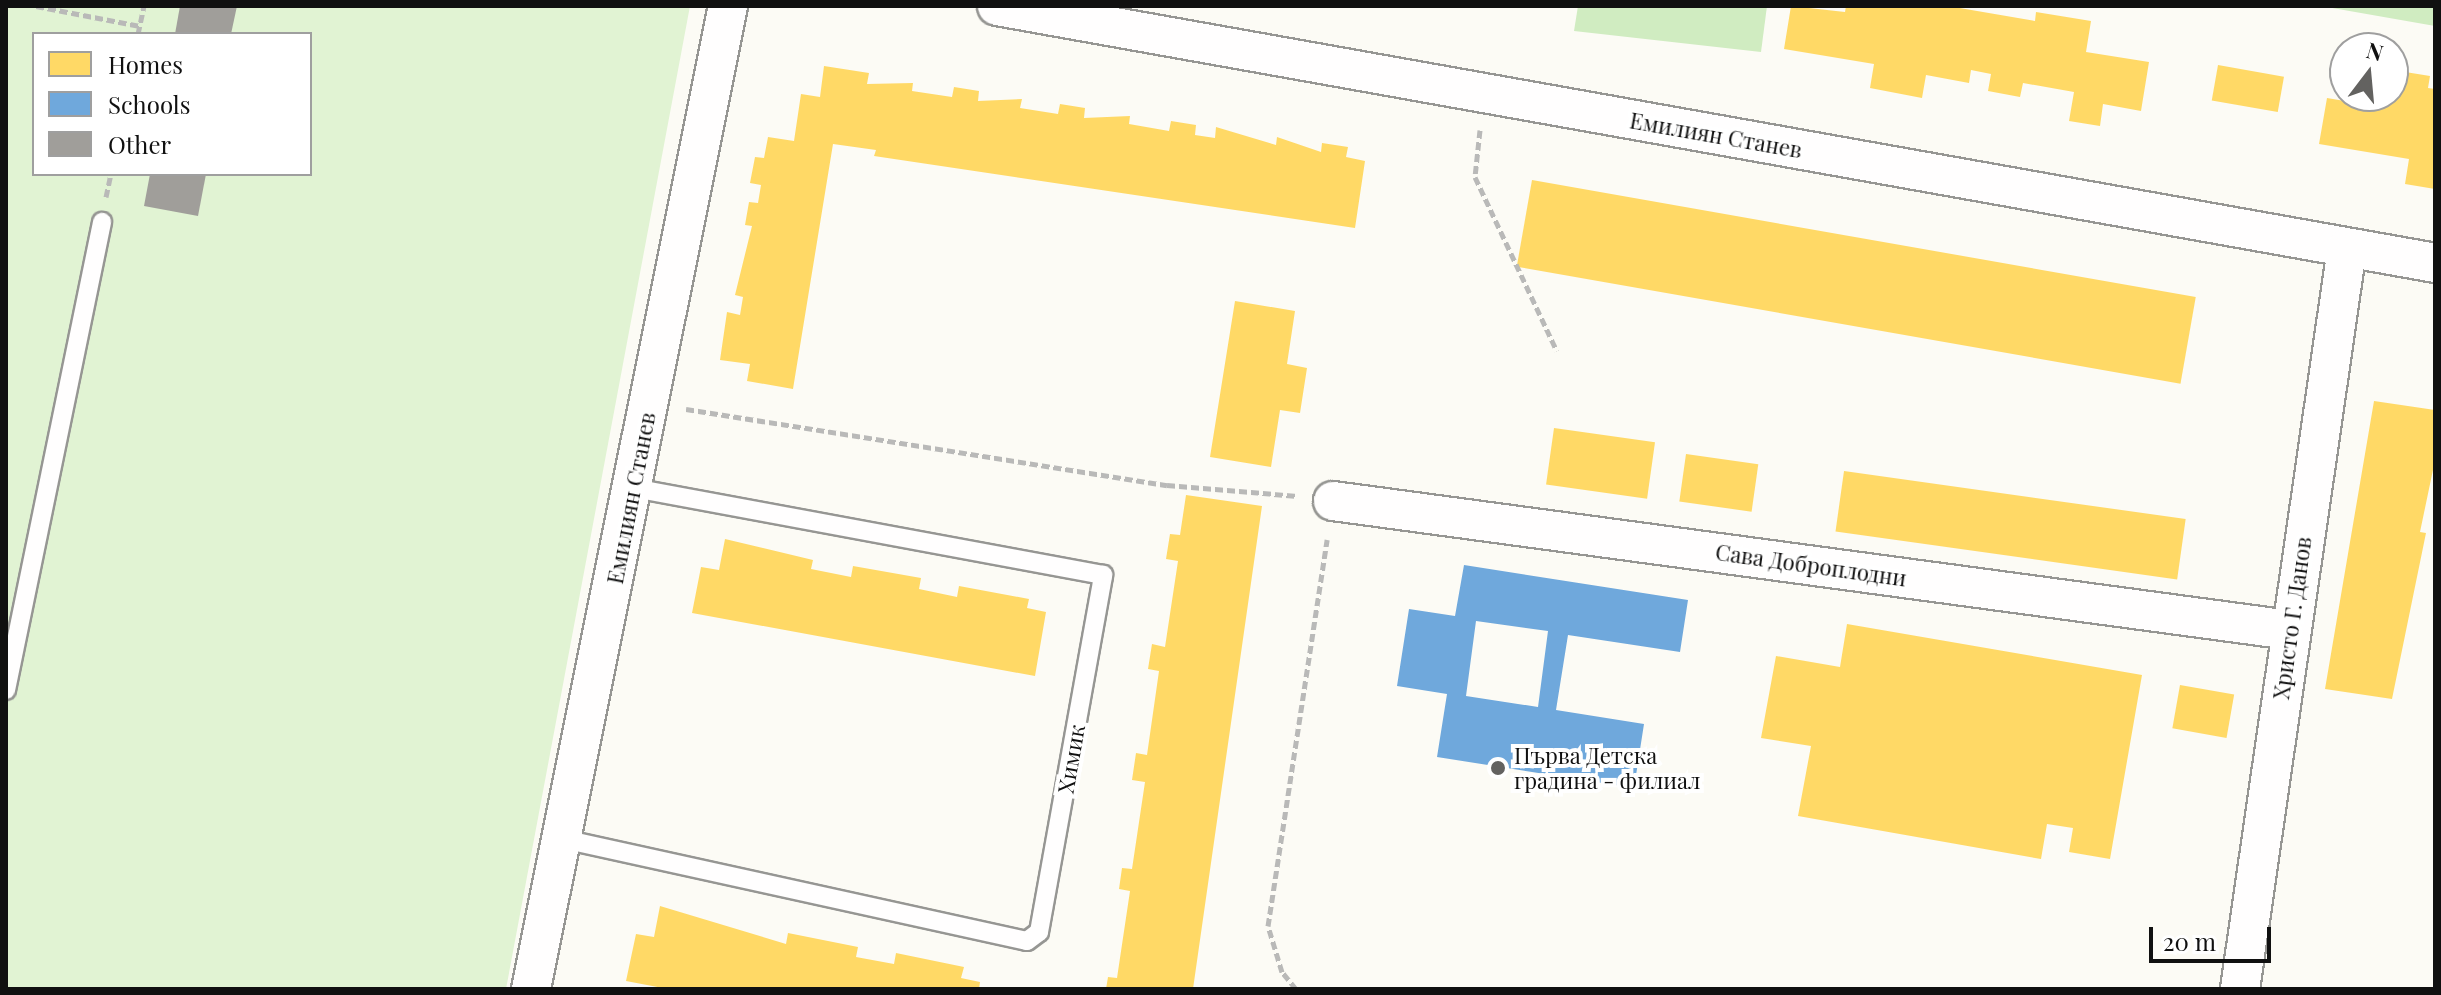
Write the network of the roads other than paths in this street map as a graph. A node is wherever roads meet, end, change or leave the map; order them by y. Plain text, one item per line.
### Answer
1 (728, 6) edge
2 (997, 6) edge
3 (102, 222) dead end
4 (2347, 248) junction
5 (2435, 263) edge
6 (633, 488) junction
7 (1333, 501) road end
8 (2290, 630) junction
9 (6, 690) edge
10 (563, 839) junction
11 (531, 989) edge
12 (2240, 989) edge

1 - 6 street, Емилиян Станев
2 - 4 street, Емилиян Станев
3 - 9 lane
4 - 5 street, Емилиян Станев
4 - 8 street, Христо Г. Данов
6 - 10 street, Емилиян Станев
6 - 10 lane, Химик
7 - 8 street, Сава Доброплодни
8 - 12 street, Христо Г. Данов
10 - 11 street, Емилиян Станев

